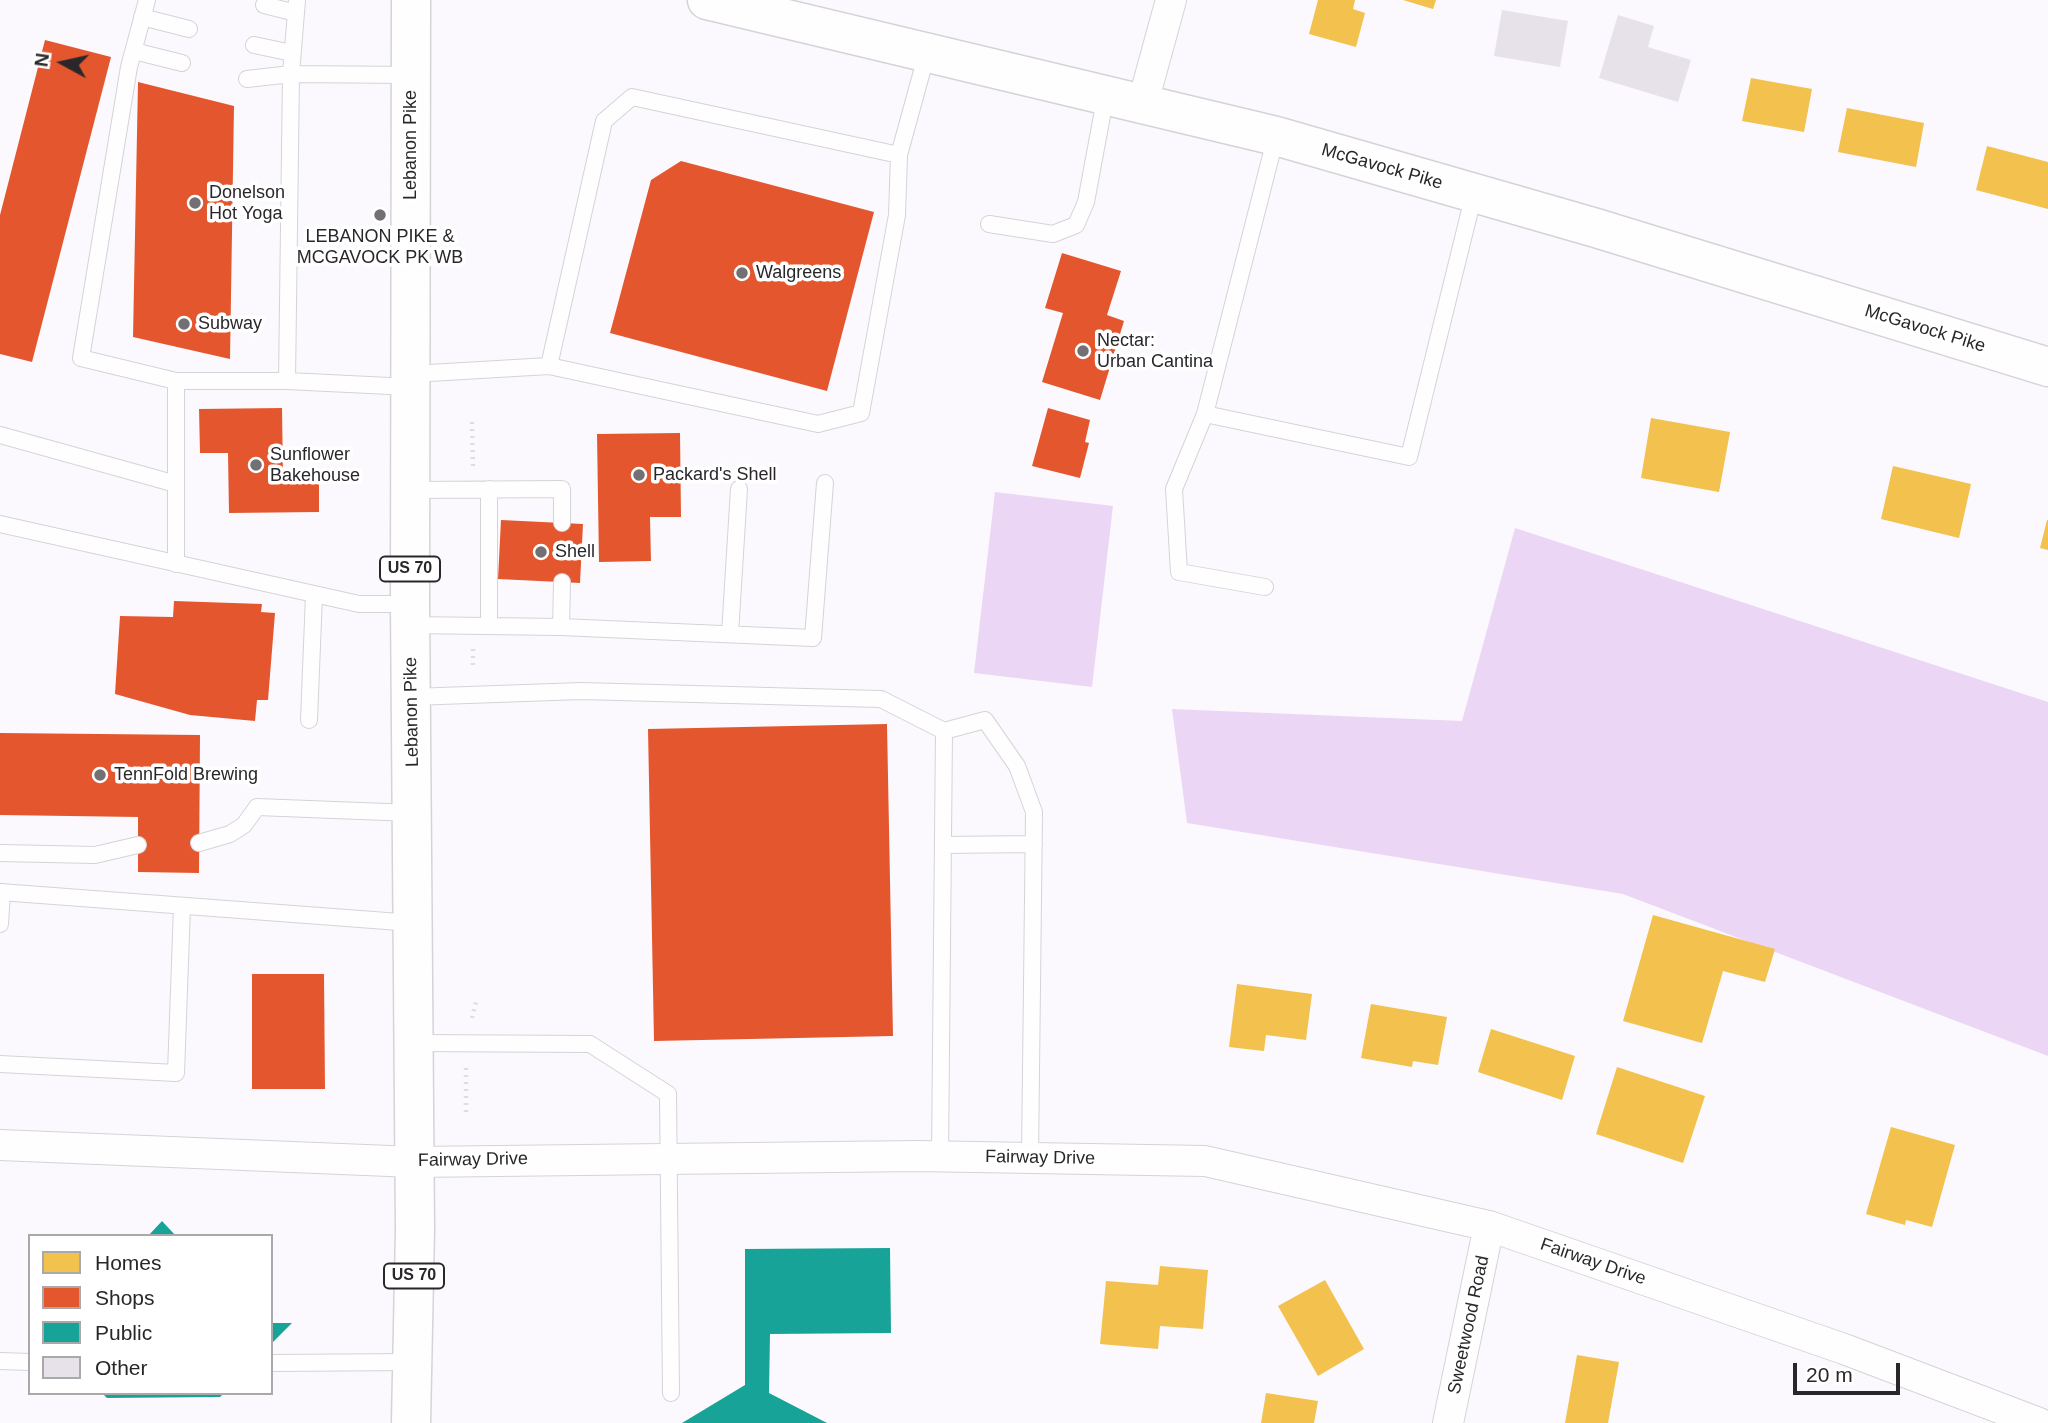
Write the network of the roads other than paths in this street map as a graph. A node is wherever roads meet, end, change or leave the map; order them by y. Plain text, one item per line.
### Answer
1 (147, 0) edge
2 (411, 0) edge
3 (707, 0) edge
4 (1171, 0) edge
5 (264, 5) dead end
6 (297, 6) edge
7 (801, 11) edge
8 (142, 17) junction
9 (189, 29) dead end
10 (254, 45) dead end
11 (292, 52) junction
12 (927, 53) junction
13 (131, 59) junction
14 (182, 63) dead end
15 (290, 74) junction
16 (411, 75) junction
17 (247, 79) dead end
18 (1106, 94) junction
19 (1143, 102) junction
20 (1276, 136) junction
21 (898, 155) junction
22 (1474, 194) junction
23 (989, 224) dead end
24 (549, 366) junction
25 (2048, 367) edge
26 (176, 381) junction
27 (287, 381) junction
28 (412, 381) junction
29 (1205, 414) junction
30 (0, 435) edge
31 (825, 483) dead end
32 (176, 484) junction
33 (411, 489) junction
34 (489, 489) junction
35 (739, 489) dead end
36 (562, 523) dead end
37 (0, 524) edge
38 (176, 564) junction
39 (562, 582) dead end
40 (1265, 587) dead end
41 (314, 595) junction
42 (410, 614) junction
43 (489, 625) junction
44 (561, 627) junction
45 (730, 634) junction
46 (412, 697) junction
47 (309, 719) dead end
48 (944, 731) junction
49 (412, 813) junction
50 (199, 843) dead end
51 (1034, 844) junction
52 (138, 845) dead end
53 (943, 845) junction
54 (0, 853) edge
55 (1, 892) edge
56 (182, 907) junction
57 (413, 923) junction
58 (0, 924) edge
59 (413, 1043) junction
60 (0, 1064) edge
61 (0, 1145) edge
62 (940, 1156) junction
63 (1030, 1158) junction
64 (668, 1159) junction
65 (414, 1162) junction
66 (1489, 1226) junction
67 (0, 1361) edge
68 (28, 1362) edge
69 (412, 1362) junction
70 (273, 1363) edge
71 (671, 1393) dead end
72 (411, 1423) edge
73 (1448, 1423) edge
74 (2039, 1423) edge

1 - 8 lane
2 - 16 main road, Lebanon Pike / US 70
3 - 7 main road, McGavock Pike
4 - 19 street
5 - 6 lane
6 - 11 lane
7 - 12 main road, McGavock Pike
8 - 9 lane
8 - 13 lane
10 - 11 lane
11 - 15 lane
12 - 18 main road, McGavock Pike
12 - 21 lane
13 - 14 lane
13 - 26 lane
15 - 16 lane
15 - 17 lane
15 - 27 lane
16 - 28 main road, Lebanon Pike / US 70
18 - 19 main road, McGavock Pike
18 - 23 lane
19 - 20 main road, McGavock Pike
20 - 22 main road, McGavock Pike
20 - 29 lane
21 - 24 lane
21 - 24 lane
22 - 25 main road, McGavock Pike
22 - 29 lane
24 - 28 lane
26 - 27 lane
26 - 32 lane
27 - 28 lane
28 - 33 main road, Lebanon Pike / US 70
29 - 40 lane
30 - 32 lane
31 - 45 lane
32 - 38 lane
33 - 34 lane
33 - 42 main road, Lebanon Pike / US 70
34 - 36 lane
34 - 43 lane
35 - 45 lane
37 - 38 lane
38 - 41 lane
39 - 44 lane
41 - 42 lane
41 - 47 lane
42 - 43 lane
42 - 46 main road, Lebanon Pike / US 70
43 - 44 lane
44 - 45 lane
46 - 48 lane
46 - 49 main road, Lebanon Pike / US 70
48 - 51 lane
48 - 53 lane
49 - 50 lane
49 - 57 main road, Lebanon Pike / US 70
51 - 53 lane
51 - 63 lane
52 - 54 lane
53 - 62 lane
55 - 56 lane
55 - 58 lane
56 - 57 lane
56 - 60 lane
57 - 59 main road, Lebanon Pike / US 70
59 - 64 lane
59 - 65 main road, Lebanon Pike / US 70
61 - 65 street, Fairway Drive
62 - 63 street, Fairway Drive
62 - 64 street, Fairway Drive
63 - 66 street, Fairway Drive
64 - 65 street, Fairway Drive
64 - 71 lane
65 - 69 main road, Lebanon Pike / US 70
66 - 73 street, Sweetwood Road
66 - 74 street, Fairway Drive
67 - 68 lane
69 - 70 lane
69 - 72 main road, Lebanon Pike / US 70

